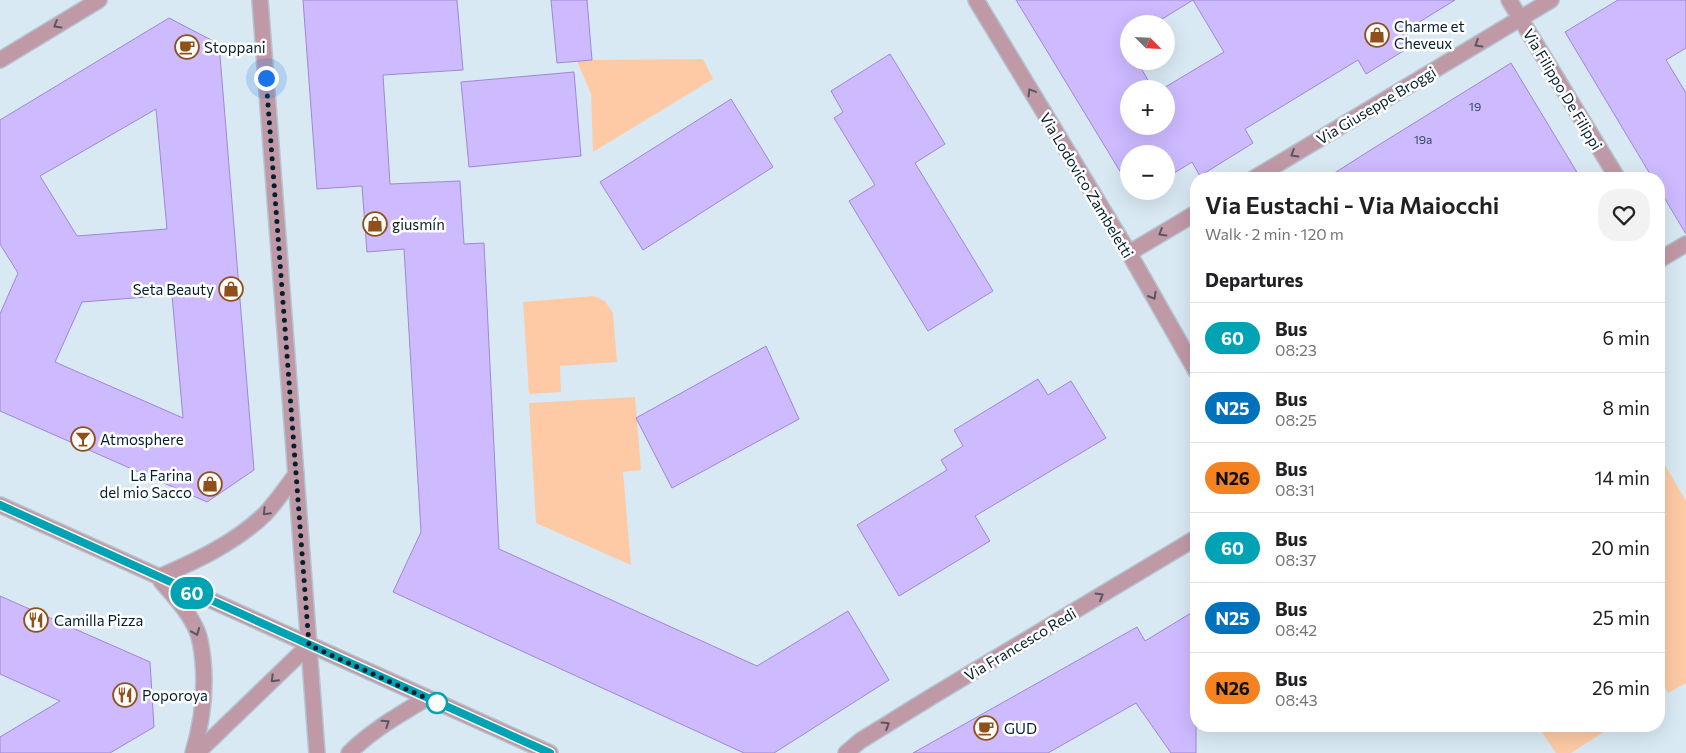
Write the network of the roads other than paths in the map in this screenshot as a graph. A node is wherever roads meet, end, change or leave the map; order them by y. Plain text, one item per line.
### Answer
1 (99, 0) edge
2 (260, 0) edge
3 (976, 0) edge
4 (1509, 0) edge
5 (1551, 0) edge
6 (1520, 19) junction
7 (0, 60) edge
8 (1265, 172) edge
9 (1614, 172) edge
10 (1190, 217) edge
11 (1686, 244) edge
12 (1665, 252) edge
13 (1129, 253) junction
14 (1190, 360) edge
15 (296, 474) junction
16 (0, 505) edge
17 (1190, 542) edge
18 (159, 578) junction
19 (309, 645) junction
20 (427, 698) junction
21 (193, 753) edge
22 (197, 753) edge
23 (317, 753) edge
24 (349, 753) edge
25 (550, 753) edge
26 (846, 753) edge

1 -> 7 street
2 - 15 street
13 -> 3 street, Via Lodovico Zambeletti
4 - 6 street, Via Filippo De Filippi
5 - 6 street, Via Giuseppe Broggi
6 -> 8 street, Via Giuseppe Broggi
6 - 9 street, Via Filippo De Filippi
10 -> 13 street
11 - 12 street
13 -> 14 street, Via Lodovico Zambeletti
15 -> 18 street
15 - 19 street
16 - 18 street
26 -> 17 street, Via Francesco Redi
18 - 19 street
18 -> 21 street
19 - 20 street
19 -> 22 street
19 - 23 street
24 -> 20 street
20 - 25 street

